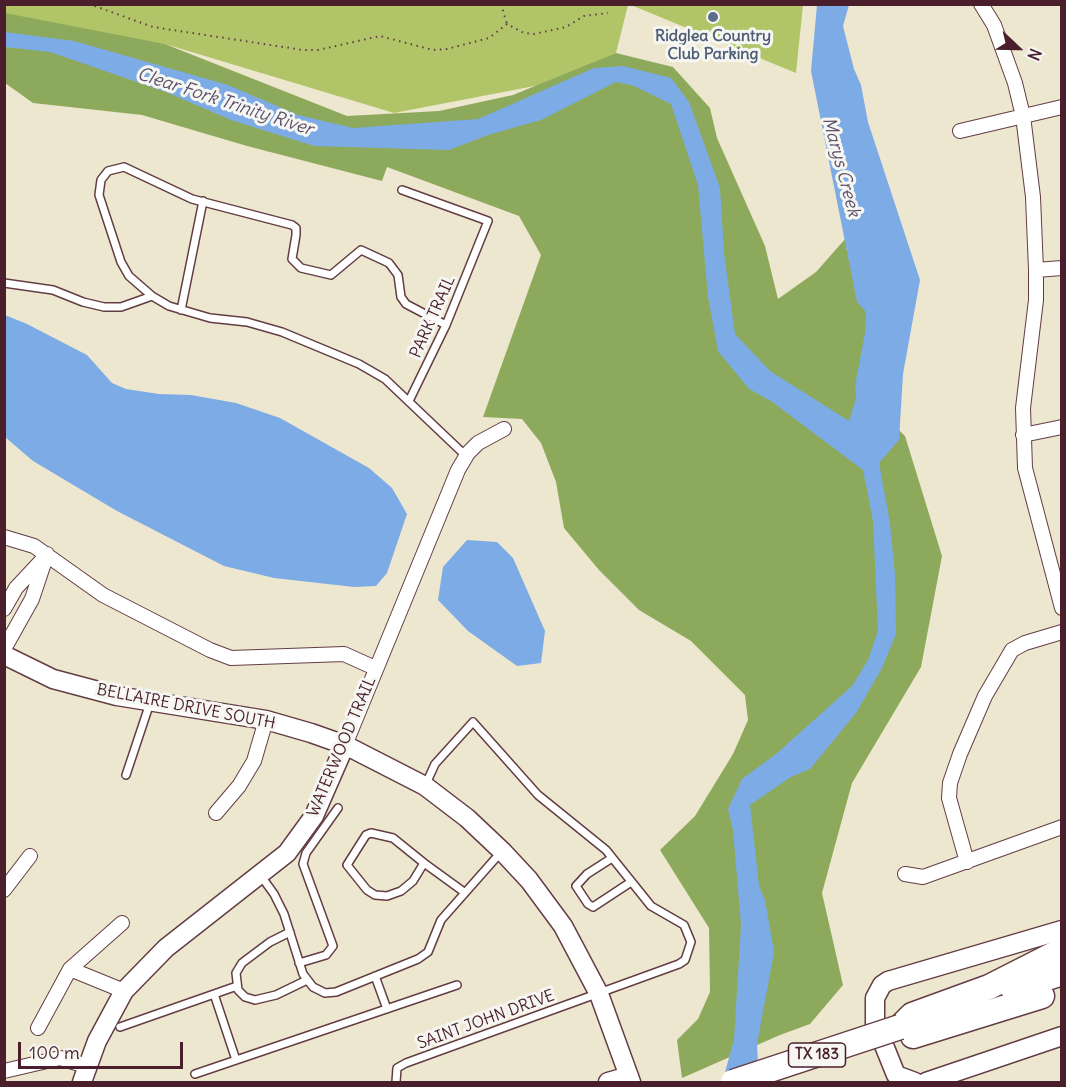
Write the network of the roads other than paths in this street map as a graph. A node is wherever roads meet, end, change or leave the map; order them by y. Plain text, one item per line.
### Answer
1 (981, 4) edge
2 (1062, 107) edge
3 (1023, 116) junction
4 (960, 131) dead end
5 (402, 190) dead end
6 (203, 201) junction
7 (1062, 268) edge
8 (1036, 270) junction
9 (4, 283) edge
10 (152, 296) junction
11 (181, 310) junction
12 (446, 325) junction
13 (409, 401) junction
14 (1062, 427) edge
15 (504, 429) dead end
16 (1023, 435) junction
17 (466, 456) junction
18 (4, 537) edge
19 (47, 554) junction
20 (1062, 608) edge
21 (4, 609) edge
22 (1062, 632) edge
23 (4, 648) edge
24 (4, 655) edge
25 (375, 668) junction
26 (151, 701) junction
27 (266, 720) junction
28 (345, 745) junction
29 (126, 775) dead end
30 (425, 786) junction
31 (338, 808) dead end
32 (216, 813) dead end
33 (1062, 827) edge
34 (502, 851) junction
35 (30, 856) dead end
36 (612, 858) junction
37 (967, 862) junction
38 (424, 863) junction
39 (905, 874) dead end
40 (260, 876) junction
41 (631, 882) junction
42 (4, 890) edge
43 (464, 892) junction
44 (122, 923) dead end
45 (1062, 930) edge
46 (290, 932) junction
47 (1062, 950) edge
48 (299, 963) junction
49 (70, 969) junction
50 (1062, 973) edge
51 (375, 976) junction
52 (308, 980) junction
53 (457, 985) dead end
54 (237, 986) junction
55 (124, 990) junction
56 (1062, 990) edge
57 (214, 994) junction
58 (599, 994) junction
59 (1062, 999) edge
60 (387, 1009) junction
61 (1004, 1009) junction
62 (120, 1027) dead end
63 (38, 1028) dead end
64 (906, 1032) junction
65 (1062, 1036) edge
66 (236, 1060) junction
67 (4, 1071) edge
68 (84, 1074) edge
69 (195, 1074) dead end
70 (630, 1079) edge
71 (396, 1083) edge
72 (608, 1083) edge
73 (734, 1083) edge
74 (776, 1083) edge
75 (915, 1083) edge
76 (926, 1083) edge

1 - 3 street
2 - 3 street
3 - 4 street
3 - 8 street
5 - 12 lane, PARK TRAIL
6 - 10 lane
6 - 11 lane
6 - 12 lane
7 - 8 street
8 - 16 street
9 - 10 lane
10 - 11 lane
11 - 13 lane
12 - 13 lane, PARK TRAIL
13 - 17 lane
14 - 16 street
15 - 17 street, WATERWOOD TRAIL
16 - 20 street
17 - 25 street, WATERWOOD TRAIL
18 - 19 street
19 - 21 street
19 - 23 street
19 - 25 street
22 - 37 street
24 - 26 street, BELLAIRE DRIVE SOUTH
25 - 28 street, WATERWOOD TRAIL
26 - 27 street, BELLAIRE DRIVE SOUTH
26 - 29 lane
27 - 28 street, BELLAIRE DRIVE SOUTH
27 - 32 street
28 - 30 street, BELLAIRE DRIVE SOUTH
28 - 40 street, WATERWOOD TRAIL
30 - 34 street, BELLAIRE DRIVE SOUTH
30 - 36 lane
31 - 48 lane
33 - 37 street
34 - 43 lane
34 - 58 street, BELLAIRE DRIVE SOUTH
35 - 42 street
36 - 41 lane
36 - 41 lane
37 - 39 street
38 - 38 lane
38 - 43 lane
40 - 46 lane
40 - 55 street, WATERWOOD TRAIL
41 - 58 lane
43 - 51 lane
44 - 49 street
45 - 75 street
46 - 48 lane
46 - 54 lane
47 - 64 highway
48 - 52 lane
49 - 55 street
49 - 63 street
50 - 64 highway, TX 183
51 - 52 lane
51 - 60 lane
52 - 54 lane
53 - 60 lane
54 - 57 lane
55 - 68 street, WATERWOOD TRAIL
56 - 61 highway, TX 183
57 - 62 lane
57 - 66 lane
58 - 70 street, BELLAIRE DRIVE SOUTH
58 - 71 lane, SAINT JOHN DRIVE
59 - 61 highway
60 - 66 lane
61 - 64 highway, TX 183
64 - 73 highway, TX 183, bridge
64 - 74 highway, TX 183
65 - 76 street
66 - 69 lane
67 - 68 street
70 - 72 street

